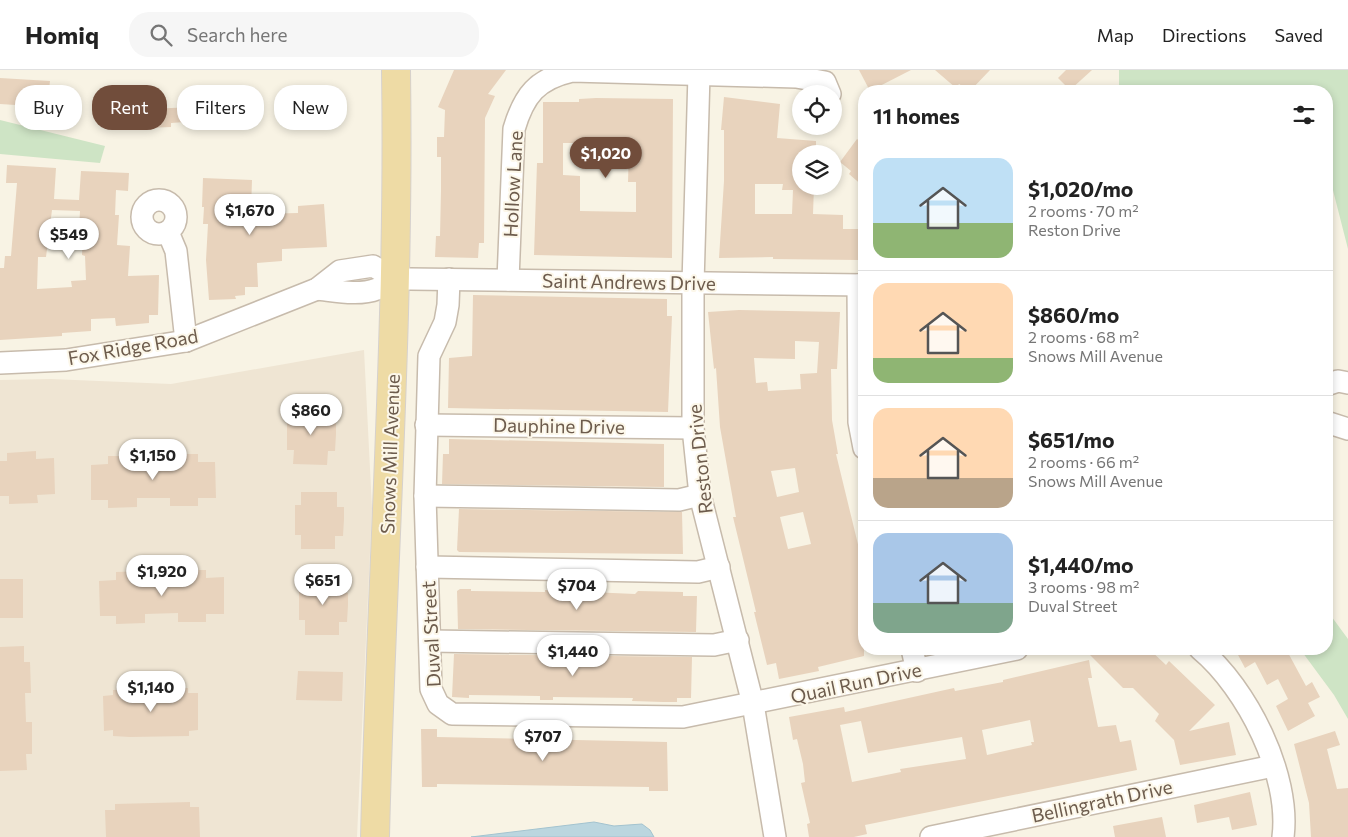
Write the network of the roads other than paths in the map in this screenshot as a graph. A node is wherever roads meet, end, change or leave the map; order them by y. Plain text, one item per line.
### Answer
1 (396, 70) edge
2 (699, 74) junction
3 (799, 85) edge
4 (827, 85) edge
5 (168, 232) dead end
6 (395, 279) junction
7 (449, 279) junction
8 (508, 280) junction
9 (693, 284) junction
10 (858, 285) edge
11 (186, 341) junction
12 (0, 363) edge
13 (1333, 383) edge
14 (1348, 383) edge
15 (426, 425) junction
16 (1333, 425) edge
17 (693, 428) junction
18 (1348, 430) edge
19 (700, 495) junction
20 (425, 496) junction
21 (427, 567) junction
22 (719, 567) junction
23 (738, 640) junction
24 (430, 641) junction
25 (913, 655) edge
26 (990, 655) edge
27 (1205, 655) edge
28 (917, 671) junction
29 (753, 704) junction
30 (1273, 766) junction
31 (375, 837) edge
32 (775, 837) edge
33 (931, 837) edge
34 (1283, 837) edge

1 - 6 main road, Snows Mill Avenue
2 - 3 street, Hollow Lane
2 - 8 street, Hollow Lane
2 - 9 street, Reston Drive
3 - 4 street, Hollow Lane
5 - 11 street
6 - 7 street, Saint Andrews Drive
6 - 11 street, Fox Ridge Road
6 - 31 main road, Snows Mill Avenue
7 - 8 street, Saint Andrews Drive
7 - 15 street, Duval Street
8 - 9 street, Saint Andrews Drive
9 - 10 street, Saint Andrews Drive
9 - 17 street, Reston Drive
11 - 12 street, Fox Ridge Road
13 - 14 street
15 - 17 street, Dauphine Drive
15 - 20 street, Duval Street
16 - 18 street
17 - 19 street, Reston Drive
19 - 20 street
19 - 22 street, Reston Drive
20 - 21 street, Duval Street
21 - 22 street
21 - 24 street, Duval Street
22 - 23 street, Reston Drive
23 - 24 street
23 - 29 street, Reston Drive
24 - 29 street, Duval Street
25 - 28 street
26 - 28 street, Quail Run Drive
27 - 30 street
28 - 29 street, Quail Run Drive
29 - 32 street, Reston Drive
30 - 33 street, Bellingrath Drive
30 - 34 street

